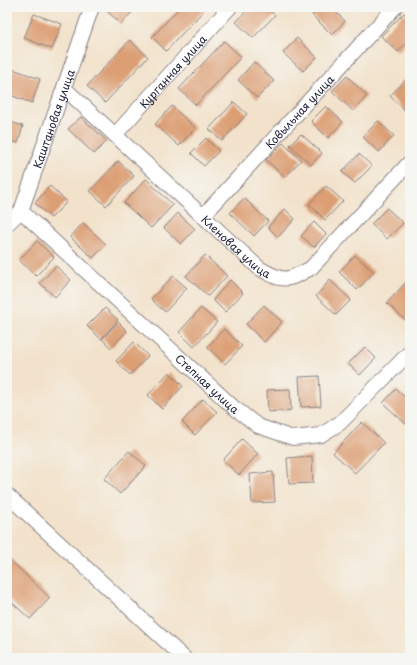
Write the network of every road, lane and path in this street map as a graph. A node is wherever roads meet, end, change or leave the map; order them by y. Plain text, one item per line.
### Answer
1 (92, 7) edge
2 (230, 7) edge
3 (395, 7) edge
4 (64, 88) junction
5 (114, 135) junction
6 (410, 162) edge
7 (21, 211) junction
8 (203, 216) junction
9 (7, 224) edge
10 (410, 352) edge
11 (7, 495) edge
12 (184, 658) edge

1 - 4 street, Каштановая улица
2 - 5 street, Курганная улица
3 - 8 street, Ковыльная улица
4 - 5 street, Кленовая улица
4 - 7 street, Каштановая улица
5 - 8 street, Кленовая улица
6 - 8 street, Кленовая улица
7 - 9 street, Каштановая улица
7 - 10 street, Степная улица
11 - 12 street

